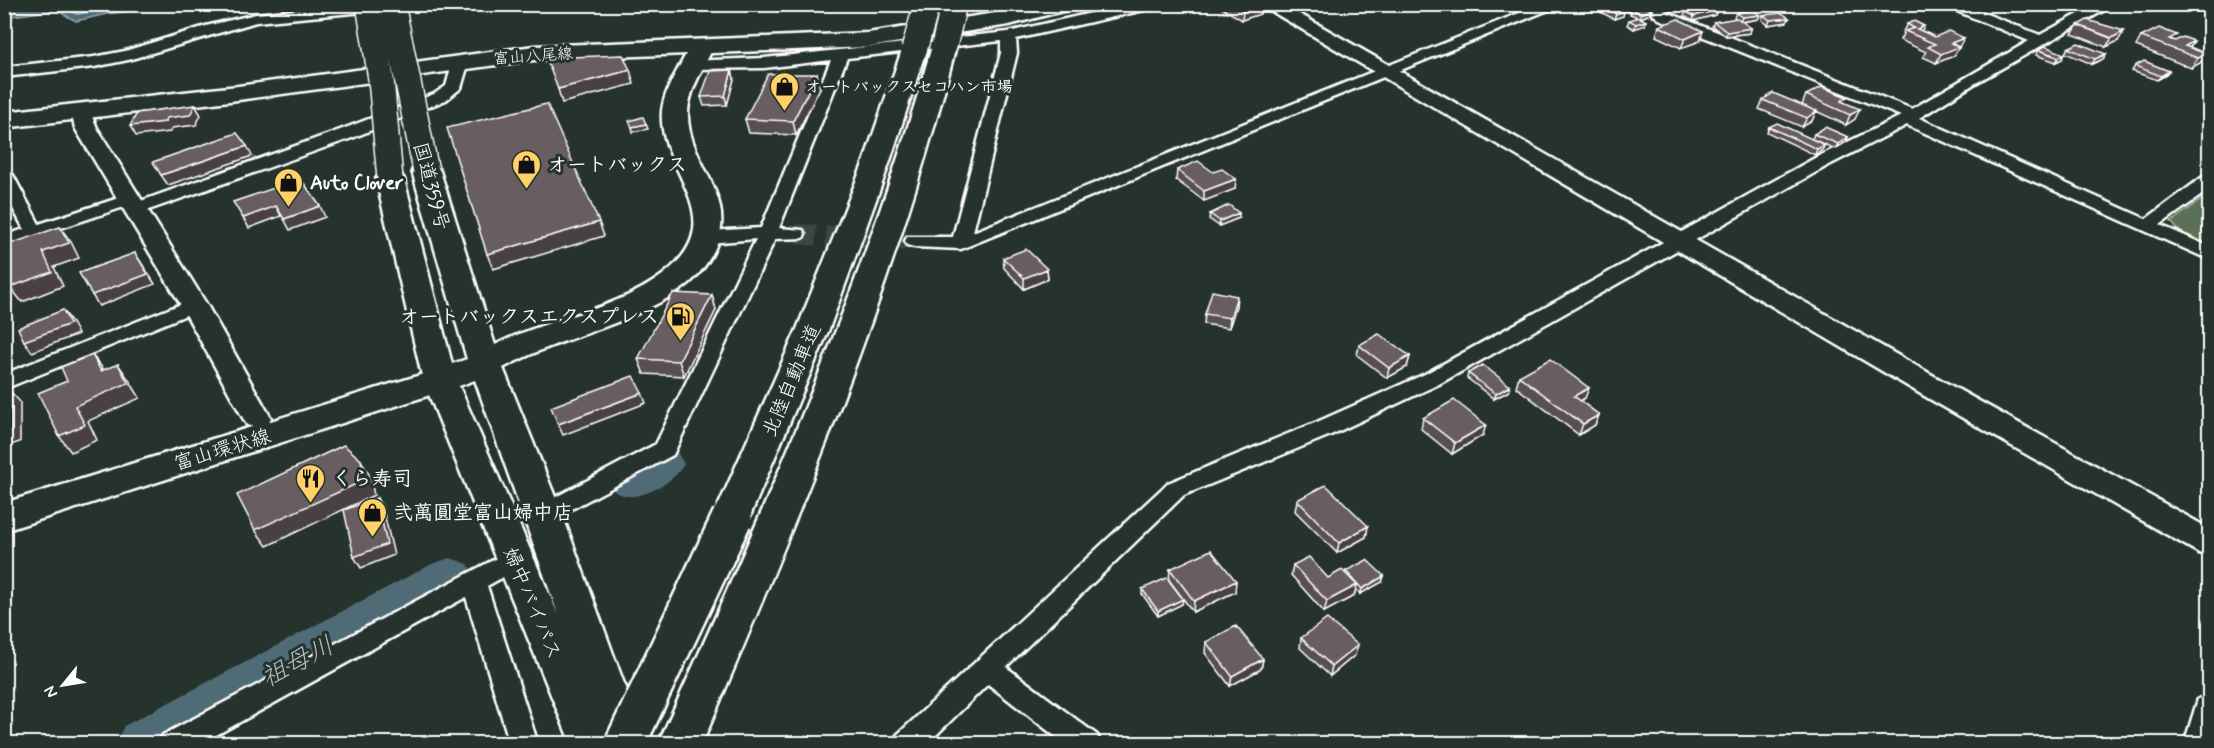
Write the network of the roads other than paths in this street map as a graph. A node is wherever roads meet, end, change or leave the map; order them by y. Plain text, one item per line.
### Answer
1 (369, 4) edge
2 (392, 4) edge
3 (404, 4) edge
4 (927, 4) edge
5 (954, 4) edge
6 (1062, 4) edge
7 (1153, 4) edge
8 (1268, 4) edge
9 (1556, 4) edge
10 (1647, 4) edge
11 (1947, 4) edge
12 (2108, 4) edge
13 (1008, 36) junction
14 (2042, 41) junction
15 (841, 54) junction
16 (698, 56) junction
17 (461, 61) junction
18 (4, 72) edge
19 (1387, 72) junction
20 (81, 111) junction
21 (1910, 117) junction
22 (4, 120) edge
23 (4, 175) edge
24 (2210, 180) edge
25 (134, 204) junction
26 (2147, 226) junction
27 (34, 231) junction
28 (768, 233) junction
29 (796, 234) tunnel mouth
30 (709, 237) junction
31 (914, 241) tunnel mouth
32 (1680, 241) junction
33 (4, 242) edge
34 (961, 243) junction
35 (2210, 254) edge
36 (194, 306) junction
37 (482, 355) junction
38 (437, 371) junction
39 (4, 382) edge
40 (257, 418) junction
41 (4, 496) edge
42 (543, 514) junction
43 (4, 517) edge
44 (2210, 544) edge
45 (514, 558) junction
46 (473, 581) junction
47 (987, 668) junction
48 (2210, 710) edge
49 (173, 744) edge
50 (524, 744) edge
51 (593, 744) edge
52 (627, 744) edge
53 (680, 744) edge
54 (907, 744) edge
55 (1087, 744) edge
56 (2202, 744) edge

1 - 38 main road, 国道359号, bridge
2 - 37 main road, 国道359号, bridge
3 - 18 street
4 - 52 main road, 北陸自動車道, bridge
5 - 53 main road, 北陸自動車道, bridge
6 - 16 main road, 富山八尾線
7 - 13 street
8 - 19 street
9 - 19 street
10 - 21 street
11 - 14 street
12 - 14 street
13 - 15 street
13 - 34 street
14 - 21 street
15 - 16 street
15 - 28 street
16 - 17 main road, 富山八尾線
16 - 30 main road
17 - 20 main road, 富山八尾線
17 - 25 street
19 - 32 street
19 - 34 street
20 - 22 main road, 富山八尾線
20 - 25 street
21 - 26 street
21 - 32 street
23 - 27 street
24 - 26 street
25 - 27 street
25 - 36 street
26 - 35 street
27 - 33 street
28 - 29 street
28 - 30 street
28 - 42 street
30 - 37 main road
31 - 34 street
32 - 44 street
32 - 47 street
36 - 39 street
36 - 40 street
37 - 38 main road
37 - 42 main road, 婦中バイパス
38 - 40 main road, 富山環状線
38 - 43 main road, 富山環状線
38 - 45 main road, 婦中バイパス
40 - 41 main road, 富山環状線
42 - 52 main road, 婦中バイパス
45 - 46 street
45 - 51 main road, 婦中バイパス
46 - 49 street
46 - 50 street
47 - 54 street
47 - 55 street
48 - 56 street

